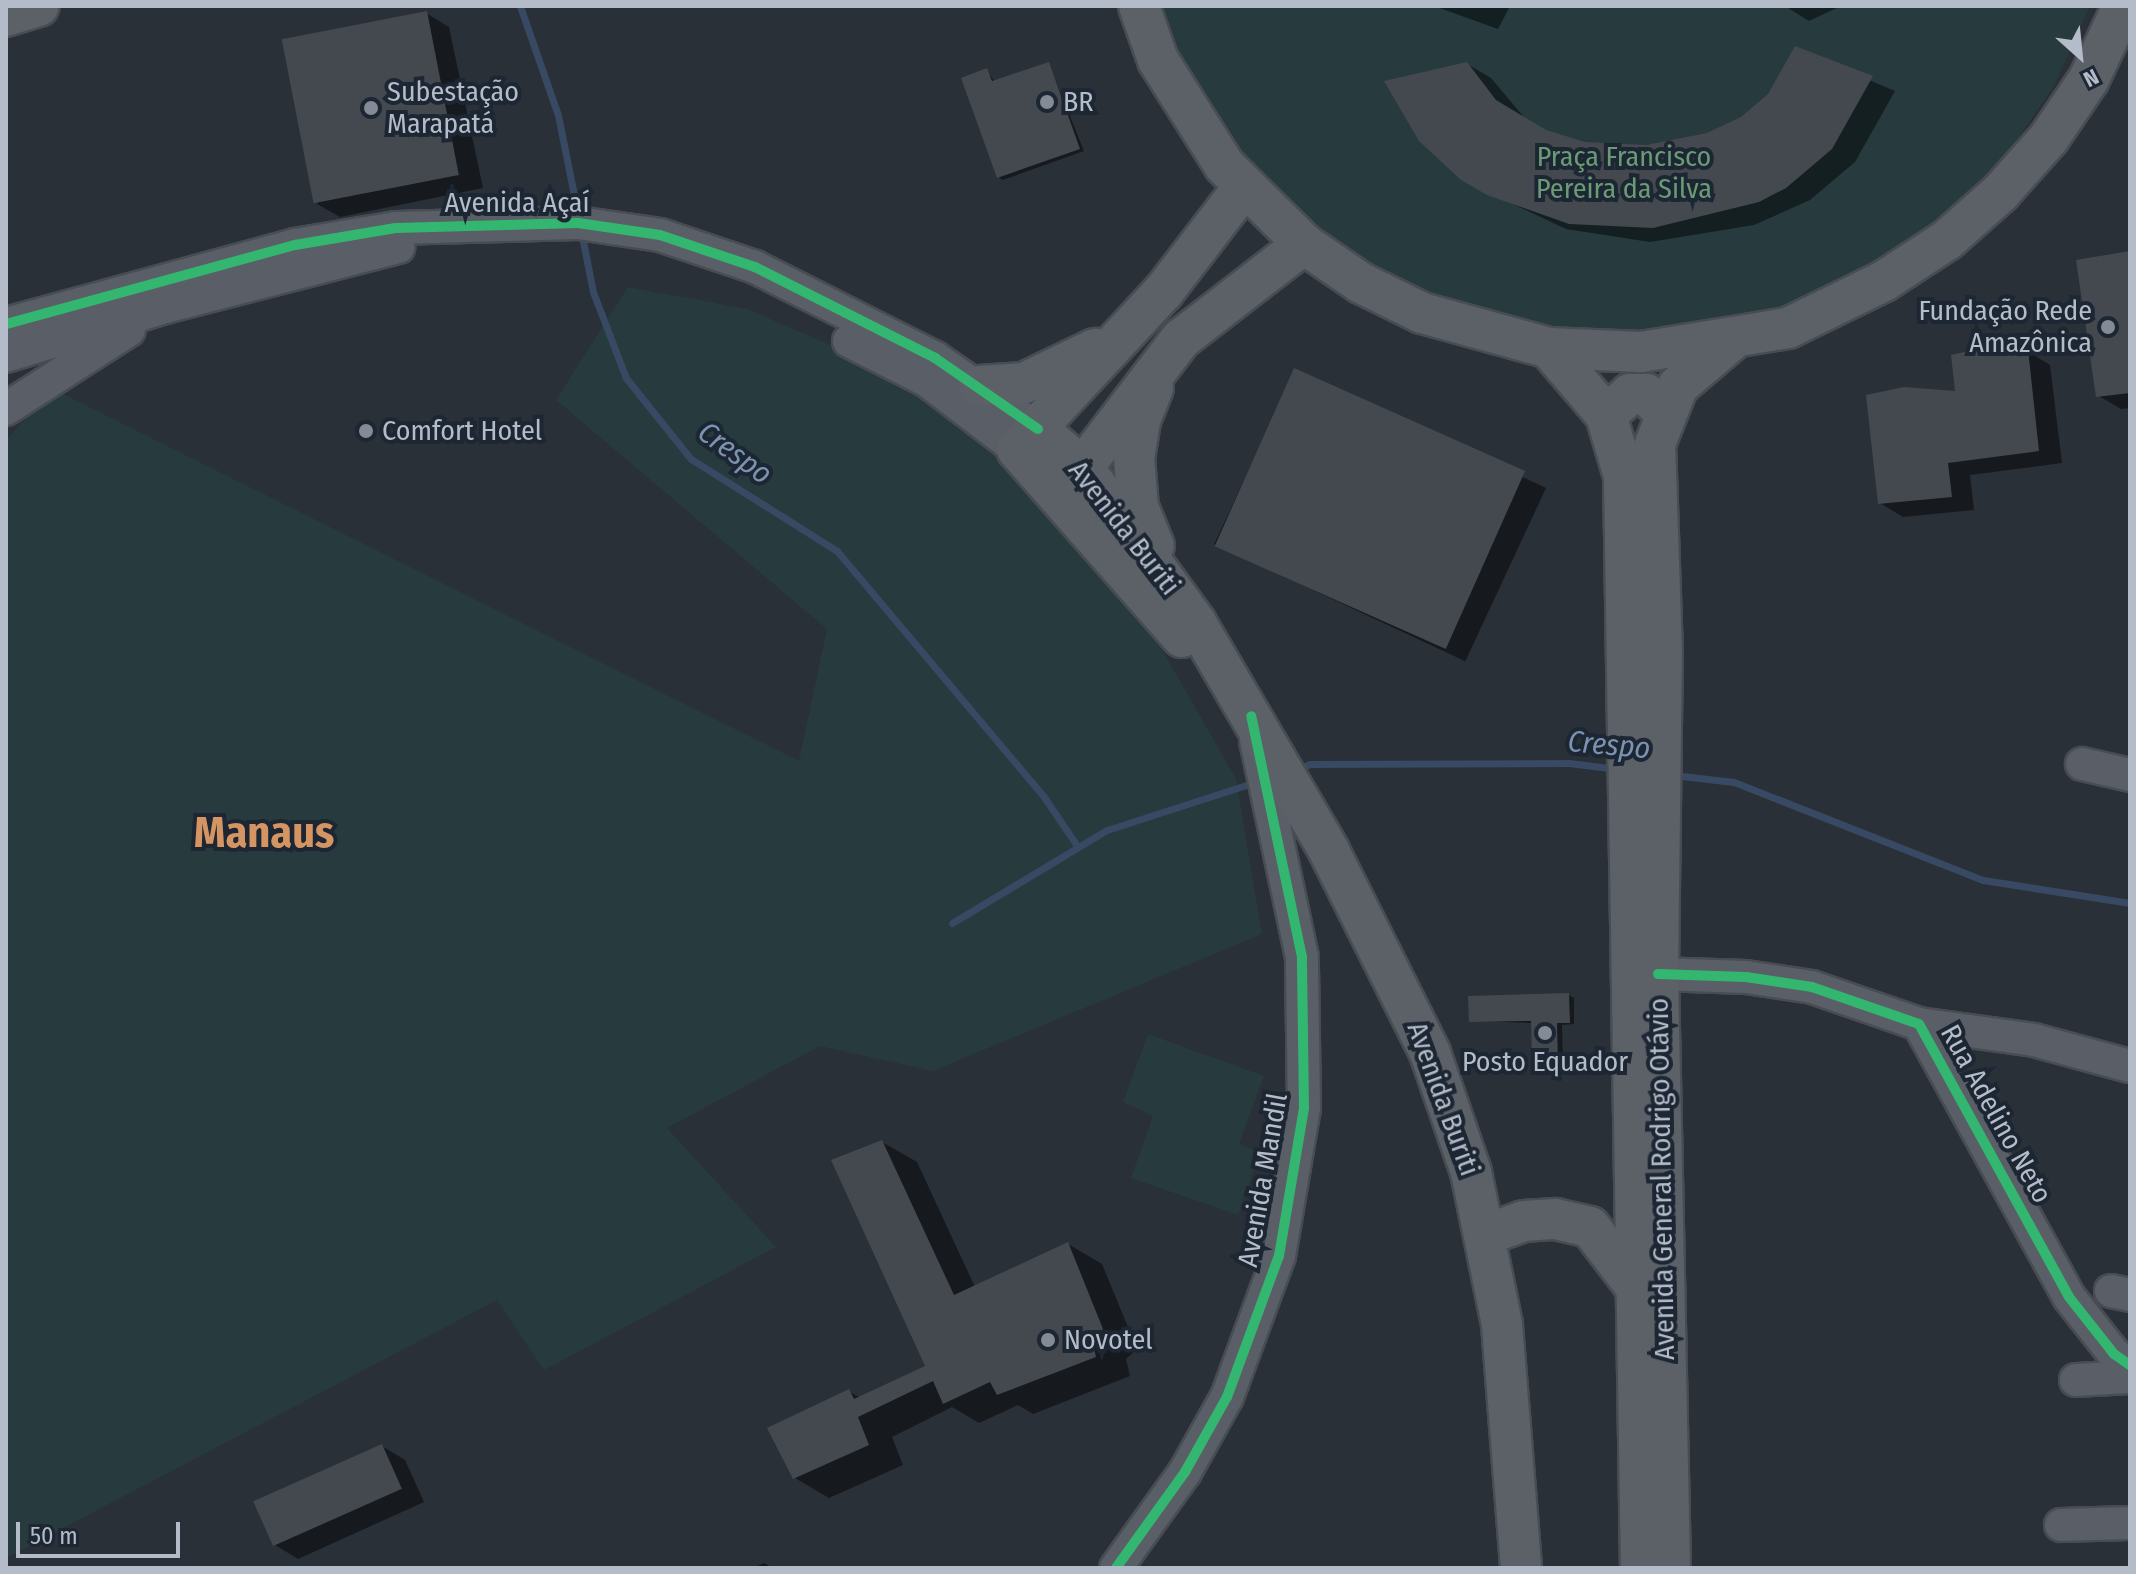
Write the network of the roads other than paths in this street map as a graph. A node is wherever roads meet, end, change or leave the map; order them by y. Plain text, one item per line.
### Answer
1 (39, 6) edge
2 (1139, 6) edge
3 (2123, 6) edge
4 (6, 16) edge
5 (1243, 188) junction
6 (1304, 244) junction
7 (165, 307) junction
8 (6, 324) edge
9 (1129, 329) junction
10 (1732, 340) junction
11 (1549, 348) junction
12 (6, 356) edge
13 (1165, 358) junction
14 (979, 386) junction
15 (6, 409) edge
16 (1664, 412) junction
17 (1606, 415) junction
18 (1028, 439) junction
19 (1073, 482) junction
20 (1168, 579) junction
21 (1223, 676) junction
22 (1251, 716) junction
23 (2082, 764) dead end
24 (2130, 775) edge
25 (1658, 974) junction
26 (1919, 1024) junction
27 (2130, 1066) edge
28 (1485, 1235) junction
29 (1635, 1286) junction
30 (2130, 1365) edge
31 (2130, 1377) edge
32 (2076, 1380) dead end
33 (2130, 1523) edge
34 (2061, 1525) dead end
35 (1116, 1568) edge
36 (1521, 1568) edge
37 (1641, 1568) edge
38 (1670, 1568) edge

1 - 4 main road
2 - 5 main road
3 - 10 main road
5 - 6 main road
5 - 9 main road
6 - 11 main road
6 - 13 main road
7 - 12 street, Avenida Açaí
7 - 15 street
7 - 18 street, Avenida Açaí
8 - 14 street, Avenida Açaí
9 - 14 main road
9 - 18 main road
10 - 11 main road
10 - 16 main road, Avenida General Rodrigo Otávio
11 - 17 main road, Avenida General Rodrigo Otávio
13 - 19 main road
13 - 20 main road
14 - 18 street, Avenida Açaí
16 - 17 main road
16 - 25 main road, Avenida General Rodrigo Otávio
17 - 29 main road, Avenida General Rodrigo Otávio
18 - 19 main road, Avenida Buriti
19 - 20 main road, Avenida Buriti
19 - 21 main road, Avenida Buriti
20 - 21 main road, Avenida Buriti
21 - 22 main road, Avenida Buriti
22 - 28 main road, Avenida Buriti
22 - 35 street, Avenida Mandil
23 - 24 street
25 - 26 street, Rua Adelino Neto
25 - 38 main road, Avenida General Rodrigo Otávio
26 - 27 street
26 - 30 street, Rua Adelino Neto
28 - 29 main road
28 - 36 main road, Avenida Buriti
29 - 37 main road, Avenida General Rodrigo Otávio
31 - 32 street
33 - 34 street

